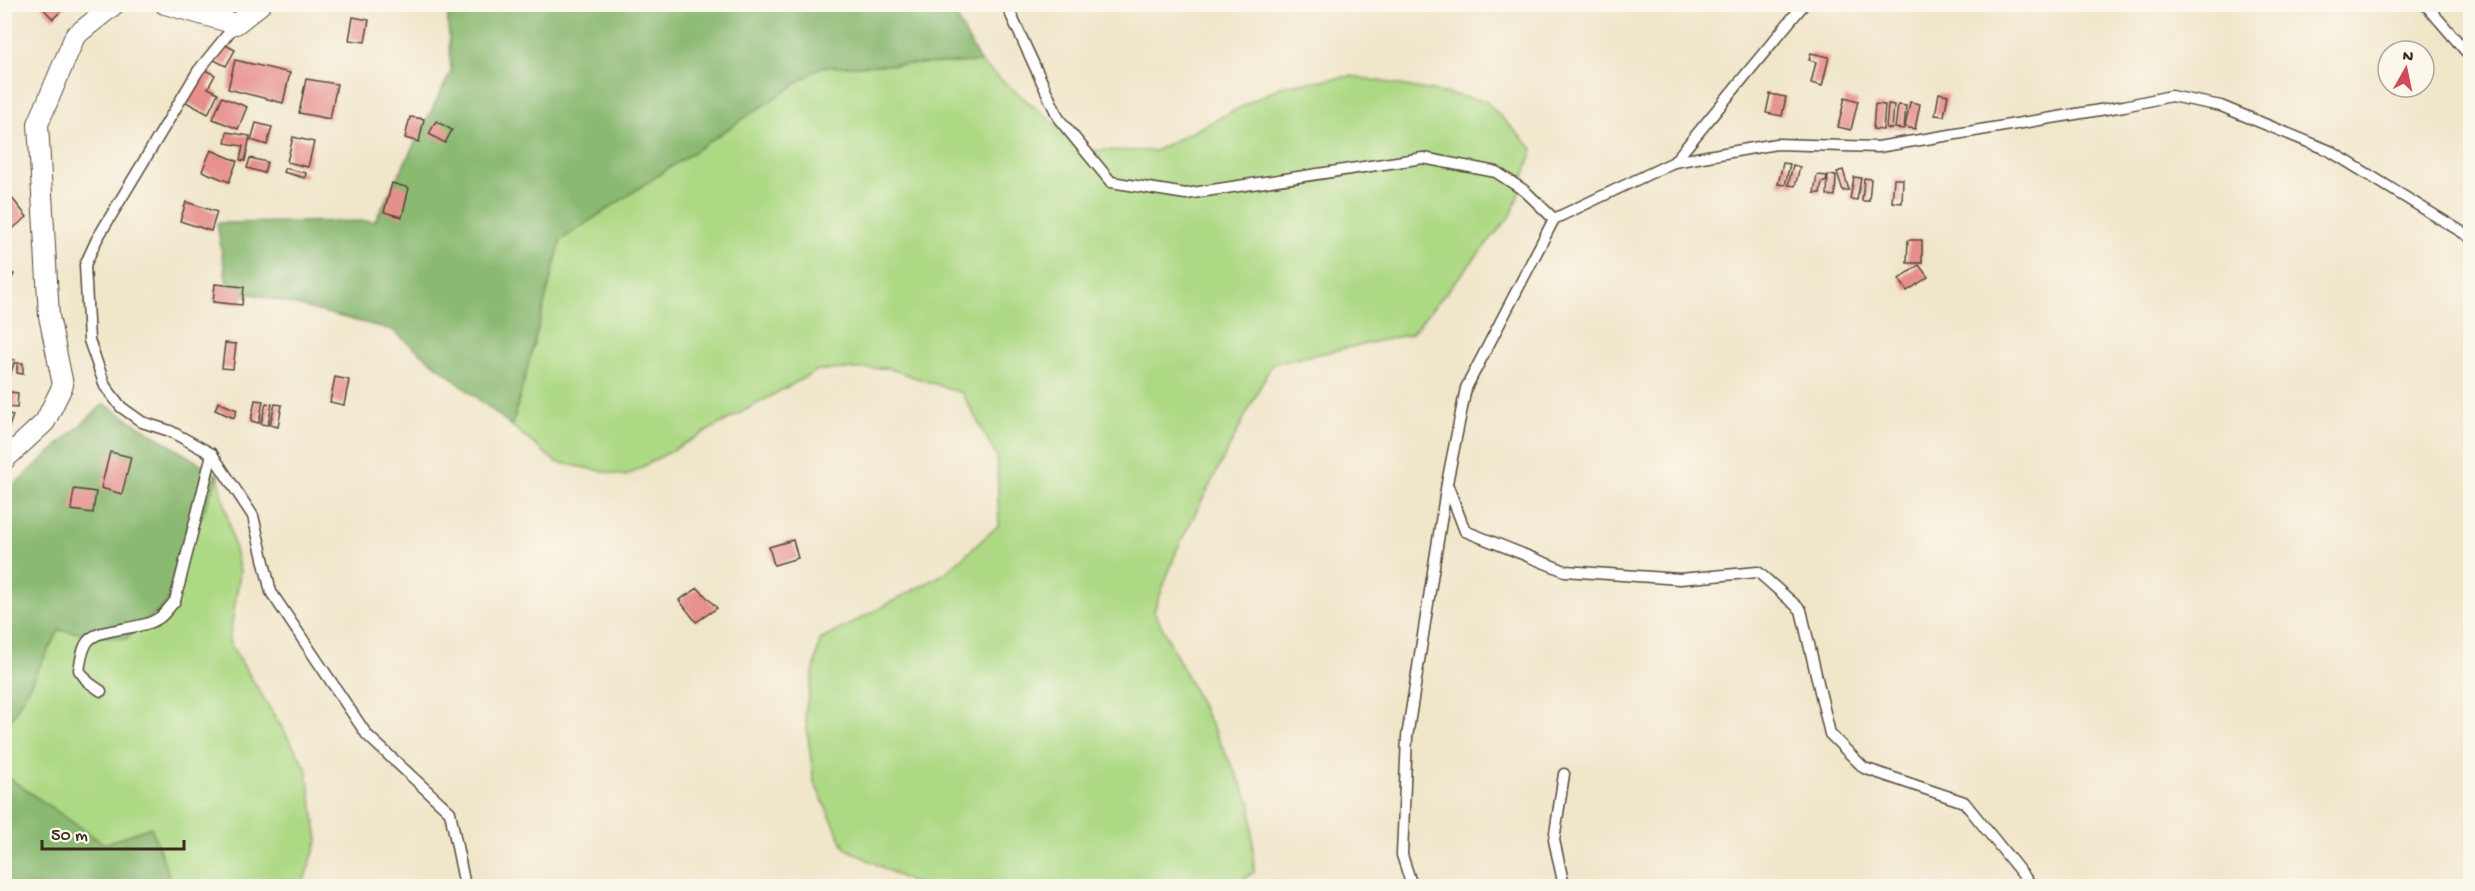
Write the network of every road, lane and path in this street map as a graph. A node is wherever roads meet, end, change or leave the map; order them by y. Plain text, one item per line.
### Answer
1 (115, 4) edge
2 (165, 4) edge
3 (261, 4) edge
4 (1006, 4) edge
5 (1804, 4) edge
6 (2425, 4) edge
7 (236, 24) junction
8 (2470, 56) edge
9 (1674, 162) junction
10 (1554, 219) junction
11 (2470, 237) edge
12 (212, 454) junction
13 (4, 460) edge
14 (1447, 483) junction
15 (101, 691) dead end
16 (1564, 774) dead end
17 (465, 886) edge
18 (1412, 886) edge
19 (1564, 886) edge
20 (2032, 886) edge

1 - 13 street
2 - 7 street
3 - 7 street
4 - 10 lane
5 - 9 lane
6 - 8 lane
7 - 12 lane
9 - 10 lane
9 - 11 lane
10 - 14 lane
12 - 15 lane
12 - 17 lane
14 - 18 lane
14 - 20 lane
16 - 19 lane

